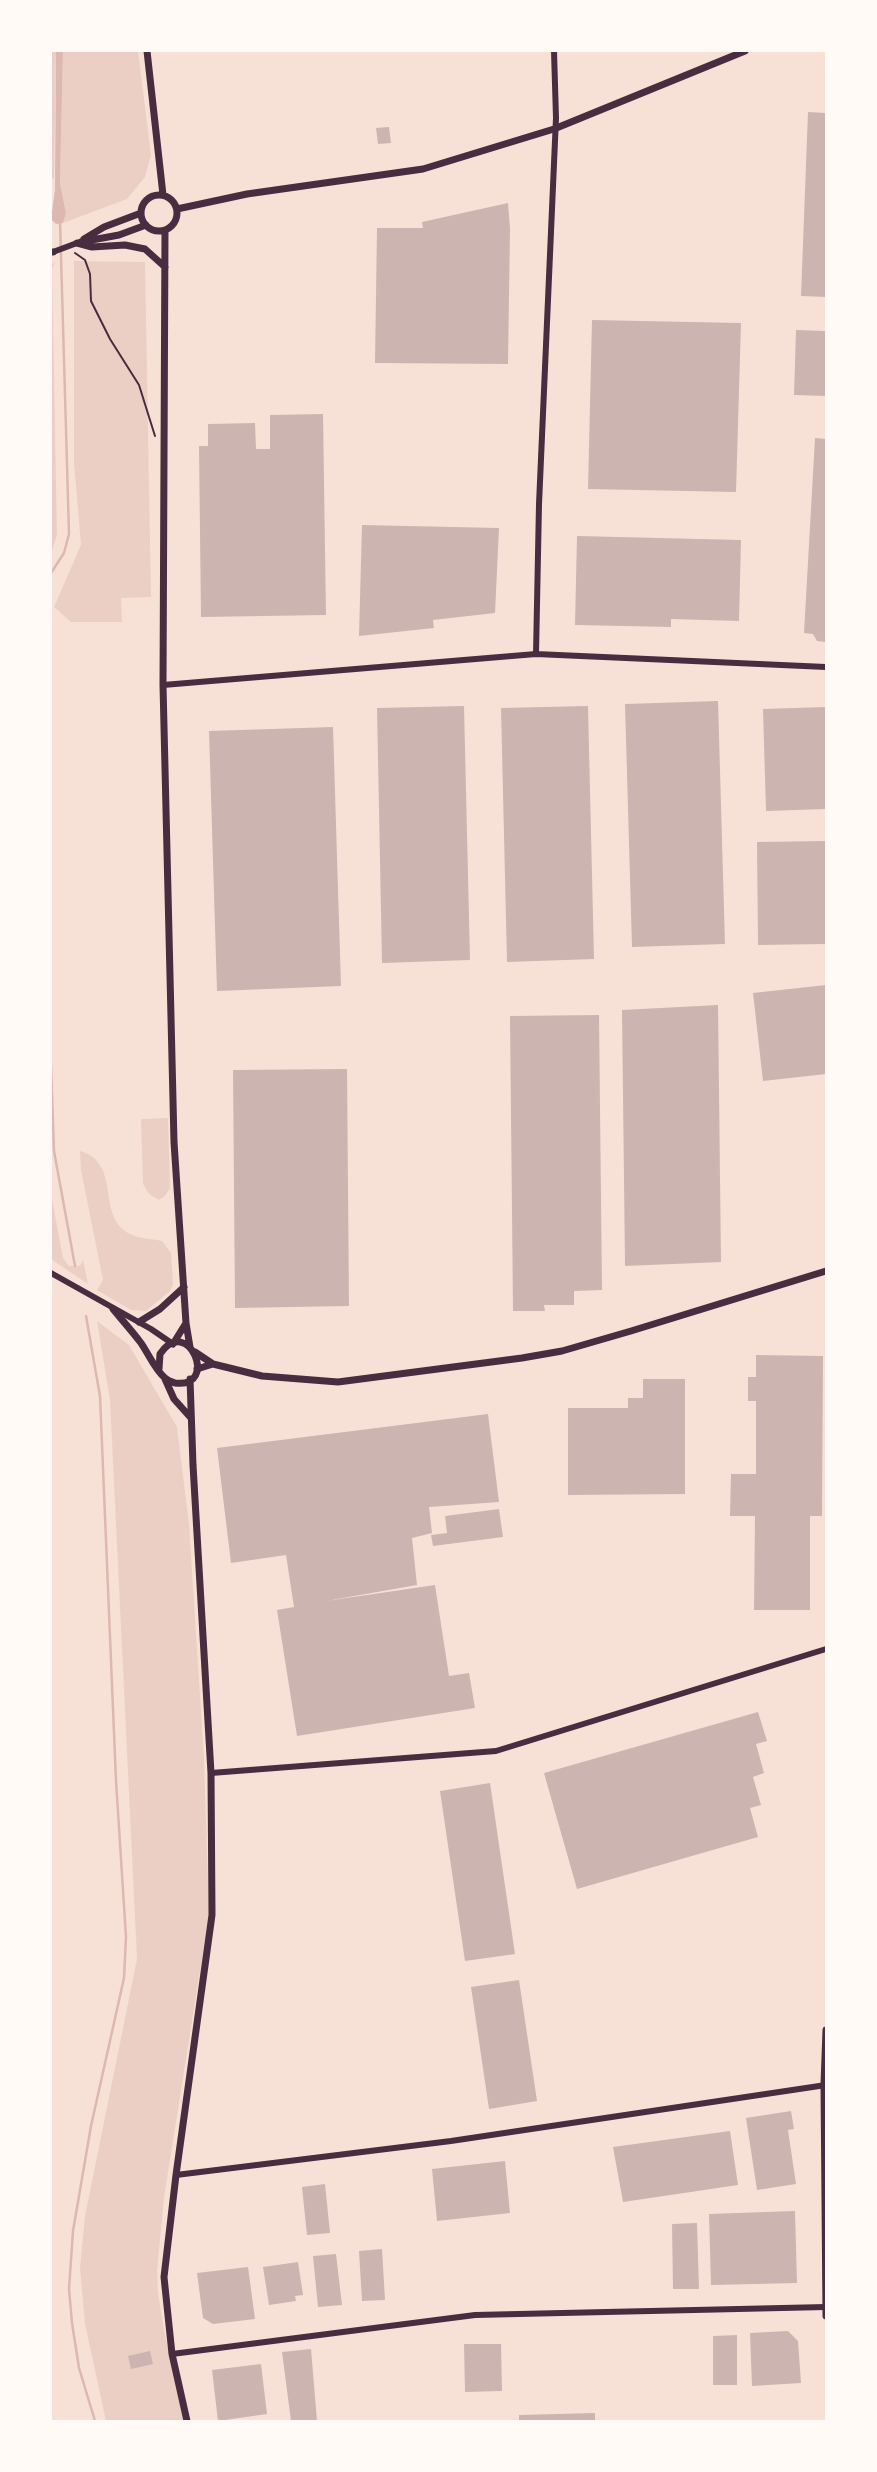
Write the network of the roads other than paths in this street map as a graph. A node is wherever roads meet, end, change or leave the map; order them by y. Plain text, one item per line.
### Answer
1 (147, 51) edge
2 (554, 51) edge
3 (746, 51) edge
4 (554, 129) junction
5 (163, 195) junction
6 (177, 209) junction
7 (141, 213) junction
8 (146, 225) junction
9 (165, 230) junction
10 (77, 243) junction
11 (52, 252) edge
12 (165, 267) junction
13 (536, 654) junction
14 (826, 667) edge
15 (163, 685) junction
16 (826, 1271) edge
17 (51, 1273) edge
18 (184, 1287) junction
19 (113, 1309) junction
20 (139, 1322) junction
21 (187, 1323) junction
22 (173, 1344) junction
23 (193, 1349) junction
24 (213, 1364) junction
25 (159, 1369) junction
26 (197, 1369) junction
27 (165, 1378) junction
28 (190, 1379) junction
29 (192, 1420) junction
30 (826, 1649) edge
31 (211, 1773) junction
32 (826, 2030) edge
33 (825, 2085) edge
34 (176, 2175) junction
35 (826, 2307) edge
36 (826, 2316) edge
37 (172, 2354) junction
38 (187, 2421) edge

1 - 5 street
2 - 4 street
3 - 4 street
4 - 6 street
4 - 13 street
5 - 6 street
5 - 7 street
6 - 9 street
7 - 8 street
7 - 10 street
8 - 9 street
8 - 10 street
9 - 12 street
10 - 11 street
10 - 12 street
12 - 15 street
13 - 14 street
13 - 15 street
15 - 18 street
16 - 24 street
17 - 19 street
18 - 20 street
18 - 21 street
19 - 20 street
19 - 25 street
20 - 22 street
21 - 22 street
21 - 23 street
22 - 23 street
22 - 25 street
23 - 24 street
23 - 26 street
24 - 26 street
25 - 27 street
26 - 28 street
27 - 28 street
27 - 29 street
28 - 29 street
29 - 31 street
30 - 31 street
31 - 34 street
32 - 33 street
33 - 34 street
33 - 35 street
34 - 37 street
35 - 36 street
35 - 37 street
37 - 38 street

